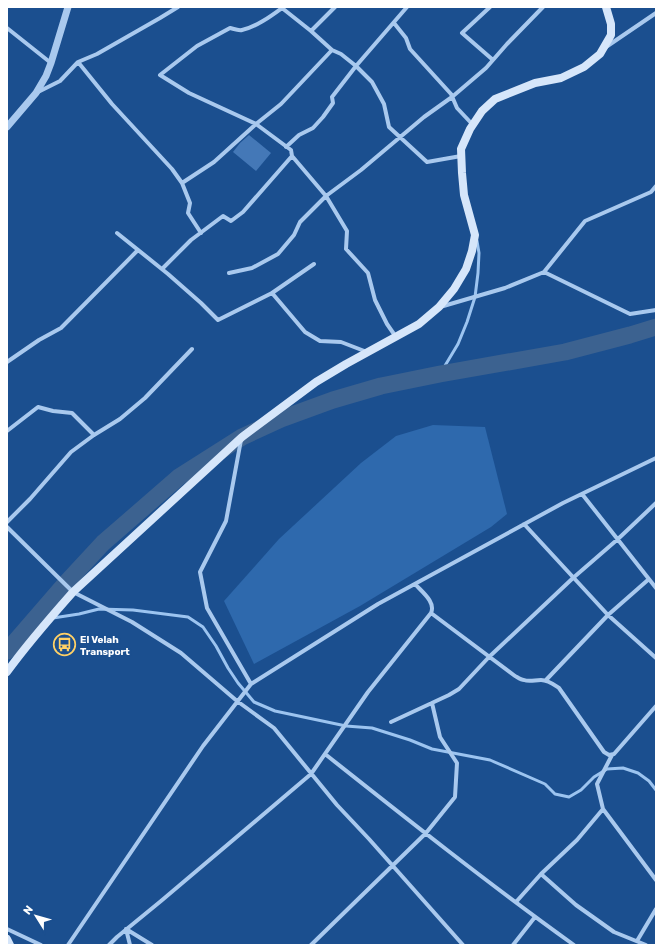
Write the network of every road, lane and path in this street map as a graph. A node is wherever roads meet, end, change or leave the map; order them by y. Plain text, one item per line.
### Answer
1 (68, 7) edge
2 (178, 7) edge
3 (335, 7) edge
4 (407, 7) edge
5 (490, 7) edge
6 (543, 7) edge
7 (606, 7) edge
8 (172, 9) edge
9 (656, 13) edge
10 (394, 23) junction
11 (7, 28) edge
12 (311, 31) junction
13 (603, 49) junction
14 (332, 50) junction
15 (493, 60) junction
16 (78, 62) junction
17 (51, 64) junction
18 (356, 66) junction
19 (36, 93) junction
20 (452, 97) junction
21 (256, 124) junction
22 (473, 125) junction
23 (7, 127) edge
24 (400, 137) junction
25 (286, 146) junction
26 (292, 156) junction
27 (461, 156) junction
28 (182, 183) junction
29 (656, 186) edge
30 (326, 196) junction
31 (117, 232) dead end
32 (201, 233) junction
33 (138, 250) junction
34 (314, 264) dead end
35 (162, 268) junction
36 (229, 272) dead end
37 (544, 272) junction
38 (272, 293) junction
39 (439, 307) junction
40 (656, 310) edge
41 (396, 336) junction
42 (192, 349) dead end
43 (368, 352) junction
44 (7, 362) edge
45 (7, 431) edge
46 (94, 435) junction
47 (242, 437) junction
48 (656, 458) edge
49 (582, 494) junction
50 (656, 503) edge
51 (7, 522) edge
52 (524, 524) junction
53 (7, 528) edge
54 (618, 539) junction
55 (573, 578) junction
56 (649, 579) junction
57 (415, 584) junction
58 (656, 588) edge
59 (73, 592) junction
60 (431, 613) junction
61 (608, 615) junction
62 (489, 657) junction
63 (656, 658) edge
64 (7, 672) edge
65 (546, 680) junction
66 (250, 684) junction
67 (237, 701) junction
68 (432, 703) junction
69 (656, 706) edge
70 (391, 722) dead end
71 (325, 754) junction
72 (612, 755) junction
73 (311, 774) junction
74 (603, 809) junction
75 (426, 833) junction
76 (393, 866) junction
77 (541, 874) junction
78 (656, 880) edge
79 (516, 902) junction
80 (656, 909) edge
81 (535, 917) junction
82 (7, 929) edge
83 (126, 929) junction
84 (7, 939) edge
85 (637, 941) junction
86 (10, 945) edge
87 (41, 945) edge
88 (68, 945) edge
89 (109, 945) edge
90 (130, 945) edge
91 (152, 945) edge
92 (311, 945) edge
93 (463, 945) edge
94 (513, 945) edge
95 (574, 945) edge
96 (646, 945) edge

1 - 17 street
2 - 8 street
3 - 12 street
4 - 10 street
5 - 15 street
6 - 15 street
7 - 13 main road
8 - 16 street
9 - 13 street
10 - 18 street
10 - 20 street
11 - 17 street
12 - 14 street
12 - 21 street
13 - 22 main road
14 - 18 street
14 - 21 street
15 - 20 street
16 - 19 street
16 - 28 street
17 - 19 street
18 - 24 street
18 - 25 street
19 - 23 street
20 - 22 street
20 - 24 street
21 - 25 street
21 - 28 street
22 - 27 main road
24 - 27 street
24 - 30 street
25 - 26 street
26 - 30 street
26 - 32 street
27 - 39 main road
28 - 32 street
29 - 37 street
30 - 36 street
30 - 41 street
31 - 33 street
32 - 35 street
33 - 35 street
33 - 44 street
34 - 38 street
35 - 38 street
37 - 39 street
37 - 40 street
38 - 43 street
39 - 41 main road
41 - 43 main road
42 - 46 street
43 - 47 main road
45 - 46 street
46 - 51 street
47 - 59 main road
47 - 66 street
48 - 49 street
49 - 52 street
49 - 54 street
50 - 54 street
52 - 55 street
52 - 57 street
53 - 59 street
54 - 55 street
54 - 56 street
55 - 61 street
55 - 62 street
56 - 58 street
56 - 61 street
57 - 60 street
57 - 66 street
59 - 64 main road
59 - 67 street
60 - 62 street
60 - 71 street
61 - 63 street
61 - 65 street
62 - 65 street
62 - 68 street
65 - 72 street
66 - 67 street
67 - 73 street
67 - 88 street
68 - 70 street
68 - 75 street
69 - 72 street
71 - 73 street
71 - 75 street
72 - 74 street
73 - 76 street
73 - 83 street
74 - 77 street
74 - 78 street
75 - 76 street
75 - 79 street
76 - 92 street
76 - 93 street
77 - 79 street
77 - 85 street
79 - 81 street
80 - 85 street
81 - 94 street
81 - 95 street
82 - 87 street
83 - 89 street
83 - 90 street
83 - 91 street
84 - 86 main road
85 - 96 street

